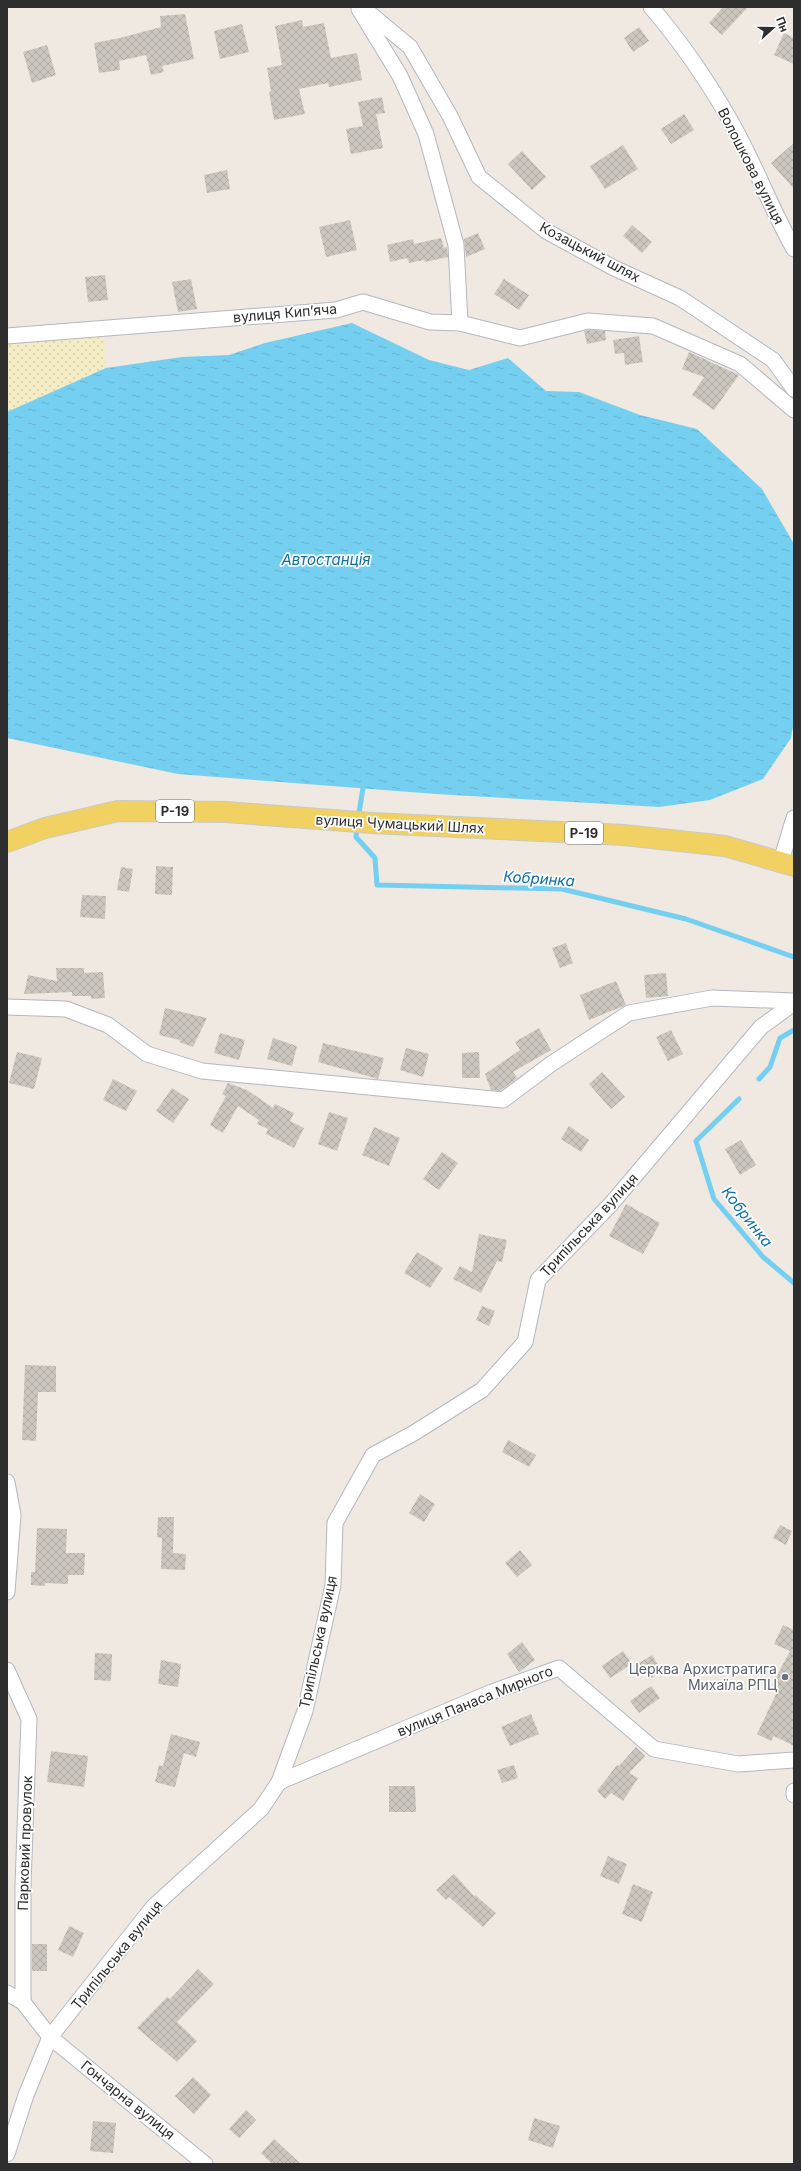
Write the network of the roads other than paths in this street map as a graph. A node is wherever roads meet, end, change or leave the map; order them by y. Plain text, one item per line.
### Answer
1 (357, 7) edge
2 (362, 7) edge
3 (651, 7) edge
4 (794, 249) edge
5 (460, 323) junction
6 (7, 336) edge
7 (794, 389) edge
8 (794, 410) edge
9 (794, 818) edge
10 (7, 842) edge
11 (788, 864) edge
12 (794, 1002) edge
13 (7, 1007) edge
14 (7, 1482) edge
15 (7, 1592) edge
16 (7, 1670) edge
17 (794, 1760) edge
18 (279, 1782) junction
19 (794, 1791) edge
20 (794, 1795) edge
21 (7, 1993) edge
22 (23, 2002) junction
23 (50, 2037) junction
24 (7, 2154) edge
25 (205, 2164) edge

1 - 5 street
2 - 7 street, Козацький шлях
3 - 4 street, Волошкова вулиця
5 - 6 street, вулиця Кипʼяча
5 - 8 street, вулиця Кипʼяча
9 - 11 street
10 - 11 main road, вулиця Чумацький Шлях / Р-19
12 - 13 street
12 - 18 street, Трипільська вулиця
14 - 15 street
16 - 22 street, Парковий провулок
17 - 18 street, вулиця Панаса Мирного
18 - 23 street, Трипільська вулиця
19 - 20 street
21 - 22 street
22 - 23 street, Гончарна вулиця
23 - 24 street, Трипільська вулиця
23 - 25 street, Гончарна вулиця

